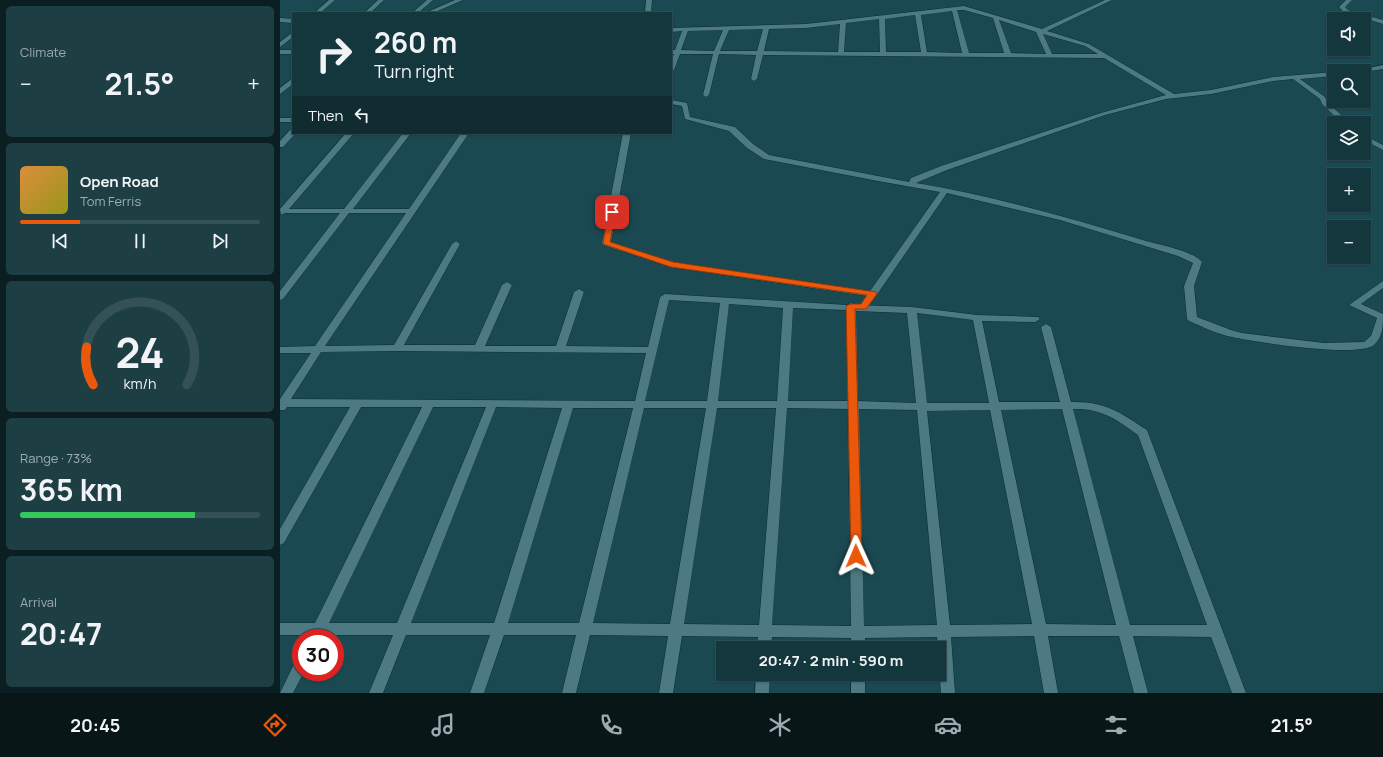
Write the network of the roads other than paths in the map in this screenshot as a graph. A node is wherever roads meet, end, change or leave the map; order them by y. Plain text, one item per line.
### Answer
1 (332, 0) edge
2 (381, 0) edge
3 (430, 0) edge
4 (460, 0) edge
5 (649, 0) edge
6 (1109, 0) edge
7 (1350, 0) edge
8 (954, 8) junction
9 (319, 12) edge
10 (368, 12) edge
11 (416, 12) edge
12 (430, 12) edge
13 (648, 12) edge
14 (918, 13) junction
15 (882, 17) junction
16 (995, 17) junction
17 (280, 20) edge
18 (292, 20) edge
19 (843, 22) junction
20 (1383, 22) edge
21 (766, 27) junction
22 (727, 28) junction
23 (686, 29) junction
24 (672, 30) edge
25 (1041, 30) junction
26 (292, 35) edge
27 (280, 45) edge
28 (280, 52) edge
29 (292, 52) edge
30 (674, 52) edge
31 (716, 52) junction
32 (761, 53) junction
33 (841, 54) junction
34 (882, 54) junction
35 (924, 54) junction
36 (966, 55) junction
37 (1008, 55) junction
38 (1050, 55) junction
39 (1105, 56) junction
40 (672, 64) edge
41 (1383, 67) edge
42 (1371, 69) edge
43 (1327, 75) edge
44 (1295, 78) junction
45 (754, 79) dead end
46 (292, 81) edge
47 (280, 92) edge
48 (706, 95) dead end
49 (1172, 96) junction
50 (672, 102) edge
51 (1338, 116) edge
52 (280, 120) edge
53 (292, 120) edge
54 (292, 133) edge
55 (349, 134) edge
56 (406, 134) edge
57 (464, 134) edge
58 (627, 134) edge
59 (1371, 141) edge
60 (280, 145) edge
61 (1383, 148) edge
62 (911, 184) junction
63 (945, 190) junction
64 (347, 210) junction
65 (411, 211) junction
66 (281, 212) edge
67 (456, 244) dead end
68 (1383, 284) edge
69 (507, 285) dead end
70 (579, 292) dead end
71 (873, 294) junction
72 (280, 297) edge
73 (725, 300) junction
74 (788, 305) junction
75 (851, 306) junction
76 (863, 307) junction
77 (912, 310) junction
78 (977, 318) junction
79 (1035, 319) dead end
80 (1046, 327) dead end
81 (397, 348) junction
82 (318, 349) junction
83 (478, 349) junction
84 (280, 350) edge
85 (560, 350) junction
86 (653, 350) junction
87 (357, 404) junction
88 (429, 404) junction
89 (569, 404) junction
90 (281, 405) edge
91 (492, 405) junction
92 (640, 405) junction
93 (712, 405) junction
94 (854, 405) junction
95 (1065, 405) junction
96 (782, 406) junction
97 (995, 406) junction
98 (923, 407) junction
99 (280, 540) edge
100 (280, 629) edge
101 (320, 629) edge
102 (402, 629) junction
103 (499, 629) junction
104 (585, 629) junction
105 (676, 630) junction
106 (765, 630) junction
107 (1040, 630) junction
108 (1124, 630) junction
109 (292, 631) edge
110 (1217, 631) junction
111 (344, 632) edge
112 (858, 632) junction
113 (944, 632) junction
114 (764, 641) edge
115 (858, 641) edge
116 (292, 681) edge
117 (763, 681) edge
118 (858, 681) edge
119 (286, 693) edge
120 (376, 693) edge
121 (477, 693) edge
122 (569, 693) edge
123 (666, 693) edge
124 (762, 693) edge
125 (858, 693) edge
126 (948, 693) edge
127 (1051, 693) edge
128 (1141, 693) edge
129 (1239, 693) edge

1 - 9 street
2 - 10 street
3 - 11 street
4 - 12 street
5 - 13 street
6 - 25 street
7 - 20 street
8 - 14 street
8 - 16 street
8 - 36 street
14 - 15 street
14 - 35 street
15 - 19 street
15 - 34 street
16 - 25 street
16 - 37 street
17 - 18 street
19 - 21 street
19 - 33 street
21 - 22 street
21 - 32 street
22 - 23 street
22 - 31 street
23 - 24 street
23 - 30 street
25 - 38 street
25 - 39 street
26 - 27 street
28 - 29 street
30 - 31 street
30 - 40 street
31 - 32 street
31 - 48 street
32 - 33 street
32 - 45 street
33 - 34 street
34 - 35 street
35 - 36 street
36 - 37 street
37 - 38 street
38 - 39 street
39 - 49 street
41 - 42 street
43 - 44 street
44 - 49 street
44 - 51 street
46 - 47 street
49 - 62 street
50 - 62 street
52 - 53 street
54 - 60 street
55 - 66 street
56 - 64 street
57 - 65 street
58 - 71 street
59 - 61 street
62 - 63 street
63 - 68 street
63 - 71 street
64 - 65 street
64 - 66 street
64 - 72 street
65 - 82 street
67 - 81 street
69 - 83 street
70 - 85 street
71 - 76 street
73 - 74 street
73 - 86 street
73 - 93 street
74 - 75 street
74 - 96 street
75 - 76 street
75 - 94 street
76 - 77 street
77 - 78 street
77 - 98 street
78 - 79 street
78 - 97 street
80 - 95 street
81 - 82 street
81 - 83 street
82 - 84 street
82 - 90 street
83 - 85 street
85 - 86 street
86 - 92 street
87 - 88 street
87 - 90 street
87 - 99 street
88 - 91 street
88 - 101 street
89 - 91 street
89 - 92 street
89 - 103 street
91 - 102 street
92 - 93 street
92 - 104 street
93 - 96 street
93 - 105 street
94 - 96 street
94 - 98 street
94 - 112 street
95 - 97 street
95 - 108 street
95 - 110 street
96 - 106 street
97 - 98 street
97 - 107 street
98 - 113 street
100 - 109 street
102 - 103 street
102 - 111 street
102 - 120 street
103 - 104 street
103 - 121 street
104 - 105 street
104 - 122 street
105 - 106 street
105 - 123 street
106 - 112 street
106 - 114 street
107 - 108 street
107 - 113 street
107 - 127 street
108 - 110 street
108 - 128 street
110 - 129 street
112 - 113 street
112 - 115 street
113 - 126 street
116 - 119 street
117 - 124 street
118 - 125 street

